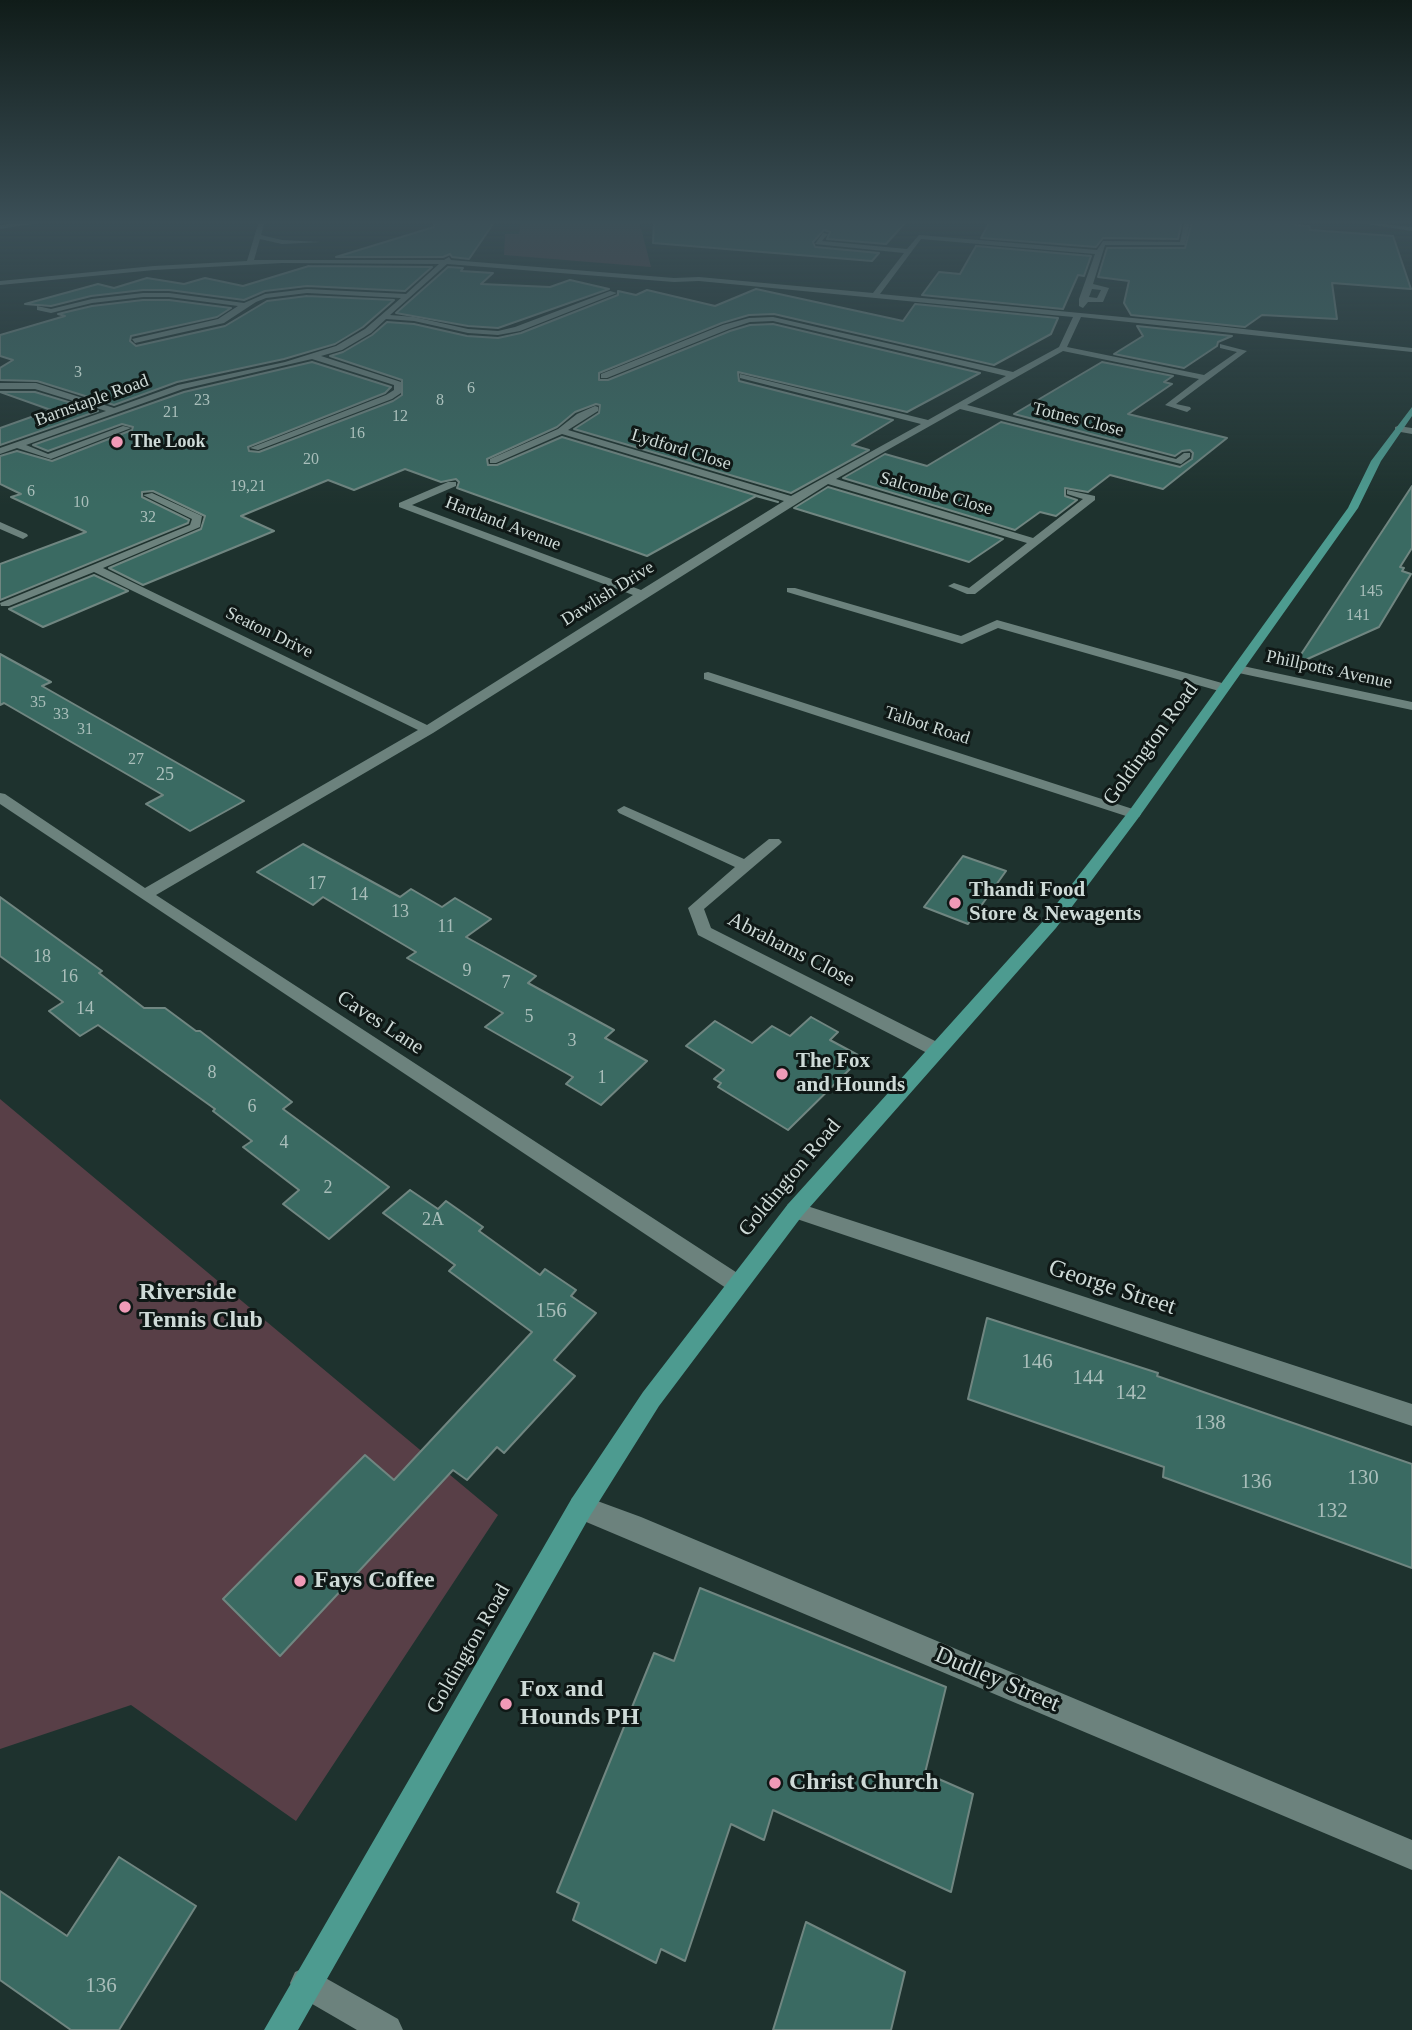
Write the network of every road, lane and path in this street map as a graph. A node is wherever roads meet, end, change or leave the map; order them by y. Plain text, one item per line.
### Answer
1 (228, 316) edge
2 (552, 316) edge
3 (1077, 316) edge
4 (1138, 316) edge
5 (384, 317) joint
6 (135, 341) dead end
7 (1353, 345) junction
8 (1223, 346) dead end
9 (1062, 348) junction
10 (1412, 350) edge
11 (1412, 356) edge
12 (315, 357) junction
13 (1013, 375) junction
14 (604, 376) dead end
15 (743, 376) dead end
16 (1206, 378) junction
17 (0, 386) edge
18 (959, 407) junction
19 (595, 409) dead end
20 (1187, 409) dead end
21 (113, 410) junction
22 (1412, 410) edge
23 (929, 423) junction
24 (126, 428) dead end
25 (1405, 430) edge
26 (561, 431) junction
27 (18, 444) junction
28 (255, 448) dead end
29 (0, 451) edge
30 (1187, 455) dead end
31 (493, 461) dead end
32 (827, 481) junction
33 (452, 484) dead end
34 (1070, 492) dead end
35 (148, 495) dead end
36 (792, 500) junction
37 (0, 525) edge
38 (23, 536) dead end
39 (1035, 542) junction
40 (94, 568) junction
41 (954, 586) dead end
42 (791, 590) dead end
43 (640, 594) junction
44 (5, 604) dead end
45 (1238, 669) junction
46 (708, 676) dead end
47 (1224, 688) junction
48 (1412, 706) edge
49 (428, 730) junction
50 (0, 797) edge
51 (625, 810) dead end
52 (1134, 814) junction
53 (774, 842) dead end
54 (744, 864) junction
55 (145, 895) junction
56 (937, 1051) junction
57 (795, 1210) junction
58 (737, 1284) junction
59 (1412, 1415) edge
60 (581, 1507) junction
61 (1412, 1855) edge
62 (306, 1983) junction
63 (280, 2030) edge
64 (387, 2030) edge

1 - 6 street
2 - 5 street
3 - 9 street
4 - 7 street
5 - 12 street, Barnstaple Road
7 - 10 street
7 - 11 street
8 - 16 street
9 - 13 street, Dawlish Drive
9 - 16 street
12 - 21 street, Barnstaple Road
12 - 28 street
13 - 14 street
13 - 18 street, Dawlish Drive
15 - 23 street
16 - 20 street
17 - 21 street
18 - 23 street, Dawlish Drive
18 - 30 street, Totnes Close
19 - 26 street
21 - 27 street, Barnstaple Road
22 - 25 main road, Goldington Road
23 - 32 street, Dawlish Drive
24 - 27 street
25 - 45 main road, Goldington Road
26 - 31 street
26 - 36 street, Lydford Close
27 - 29 street, Barnstaple Road
32 - 36 street, Dawlish Drive
32 - 39 street, Salcombe Close
33 - 43 street, Hartland Avenue
34 - 39 street
35 - 40 street
36 - 43 street, Dawlish Drive
37 - 38 street
39 - 41 street
40 - 44 street
40 - 49 street, Seaton Drive
42 - 47 street
43 - 49 street, Dawlish Drive
45 - 47 main road, Goldington Road
45 - 48 street, Phillpotts Avenue
46 - 52 street, Talbot Road
47 - 52 main road, Goldington Road
49 - 55 street, Dawlish Drive
50 - 55 street, Caves Lane
51 - 54 street
52 - 56 main road, Goldington Road
53 - 54 street, Abrahams Close
54 - 56 street, Abrahams Close
55 - 58 street, Caves Lane
56 - 57 main road, Goldington Road
57 - 58 main road, Goldington Road
57 - 59 street, George Street
58 - 60 main road, Goldington Road
60 - 61 street, Dudley Street
60 - 62 main road, Goldington Road
62 - 63 main road, Goldington Road
62 - 64 street

